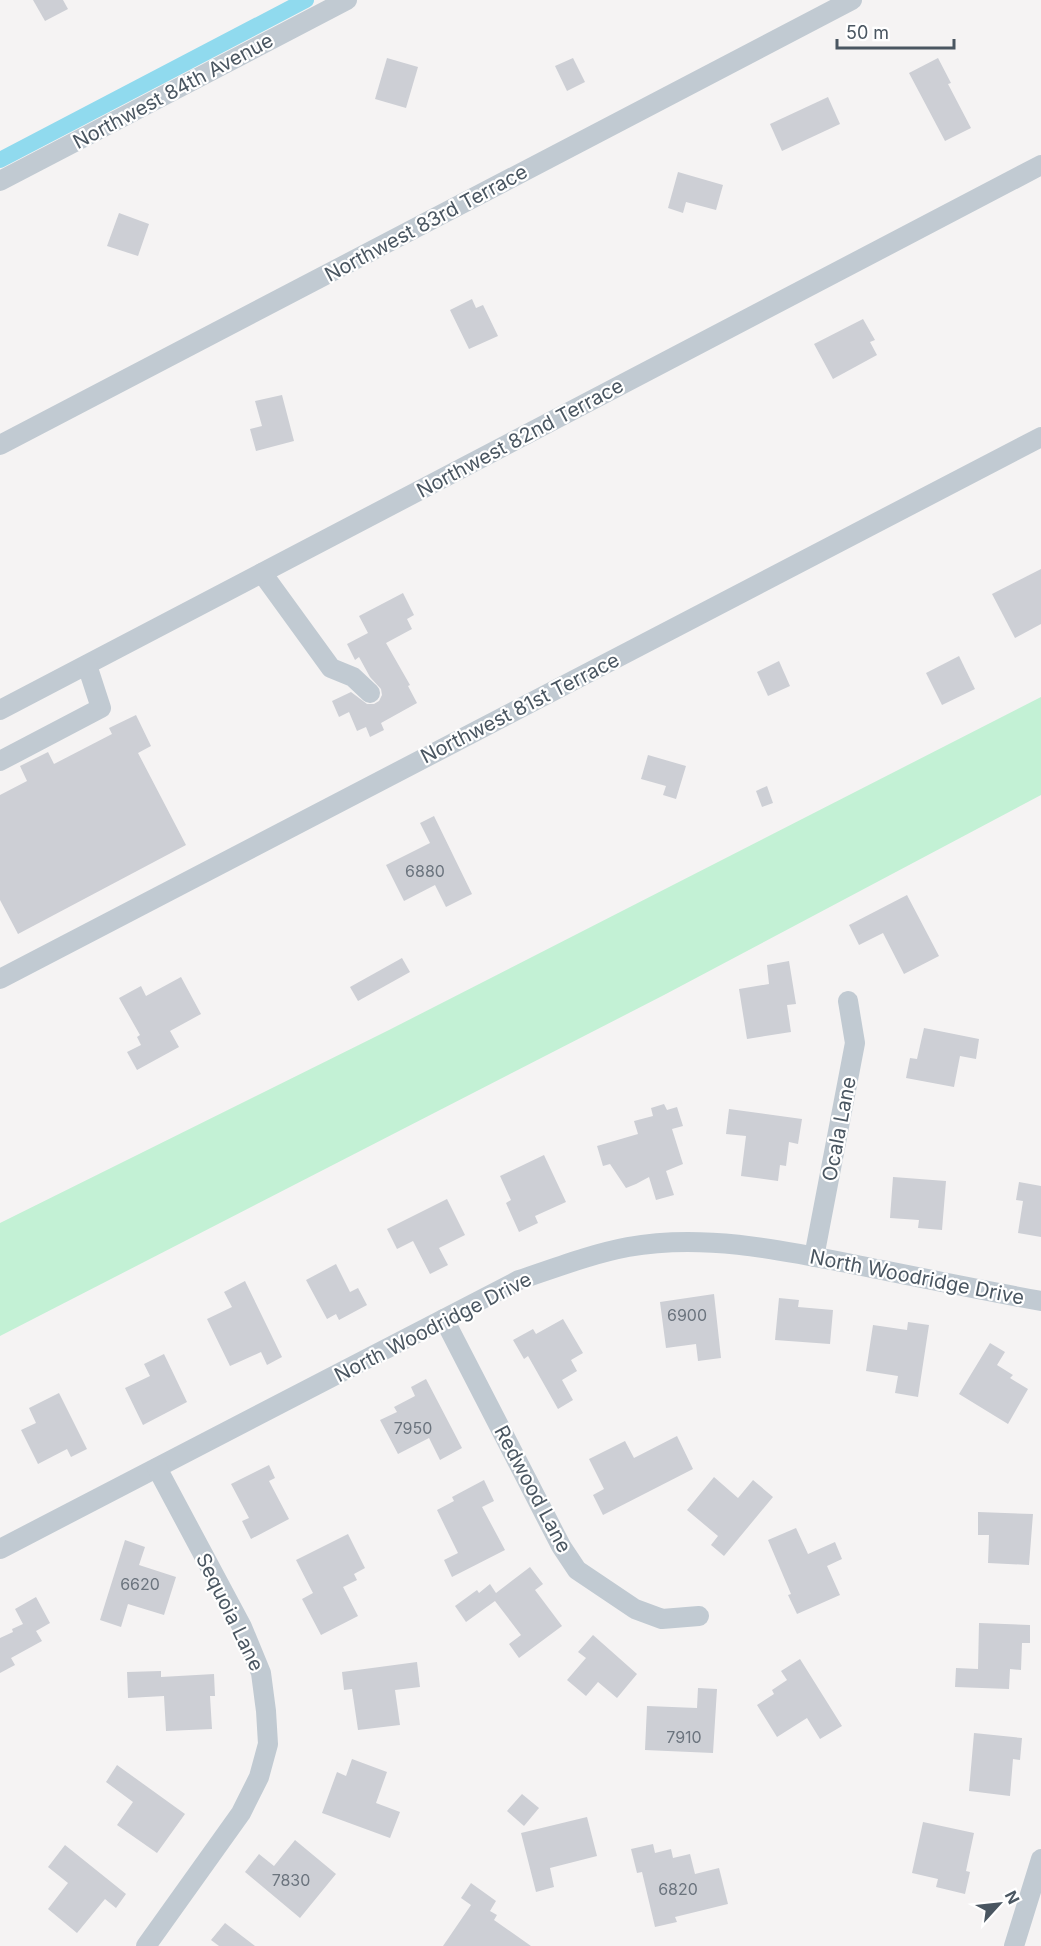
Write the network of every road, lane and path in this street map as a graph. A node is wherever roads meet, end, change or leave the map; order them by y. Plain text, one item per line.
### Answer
1 (347, 0) edge
2 (852, 0) edge
3 (1041, 165) edge
4 (0, 181) edge
5 (1041, 437) edge
6 (0, 445) edge
7 (262, 573) junction
8 (87, 665) junction
9 (370, 693) dead end
10 (0, 710) edge
11 (0, 762) edge
12 (0, 979) edge
13 (848, 1001) dead end
14 (814, 1257) junction
15 (1041, 1301) edge
16 (444, 1319) junction
17 (157, 1468) junction
18 (0, 1549) edge
19 (699, 1616) dead end
20 (1041, 1859) edge
21 (146, 1946) edge
22 (1014, 1946) edge

1 - 4 street, Northwest 84th Avenue
2 - 6 street, Northwest 83rd Terrace
3 - 7 street, Northwest 82nd Terrace
5 - 12 street, Northwest 81st Terrace
7 - 8 street, Northwest 82nd Terrace
7 - 9 street
8 - 10 street, Northwest 82nd Terrace
8 - 11 street
13 - 14 street, Ocala Lane
14 - 15 street, North Woodridge Drive
14 - 16 street, North Woodridge Drive
16 - 17 street, North Woodridge Drive
16 - 19 street, Redwood Lane
17 - 18 street, North Woodridge Drive
17 - 21 street, Sequoia Lane
20 - 22 street

